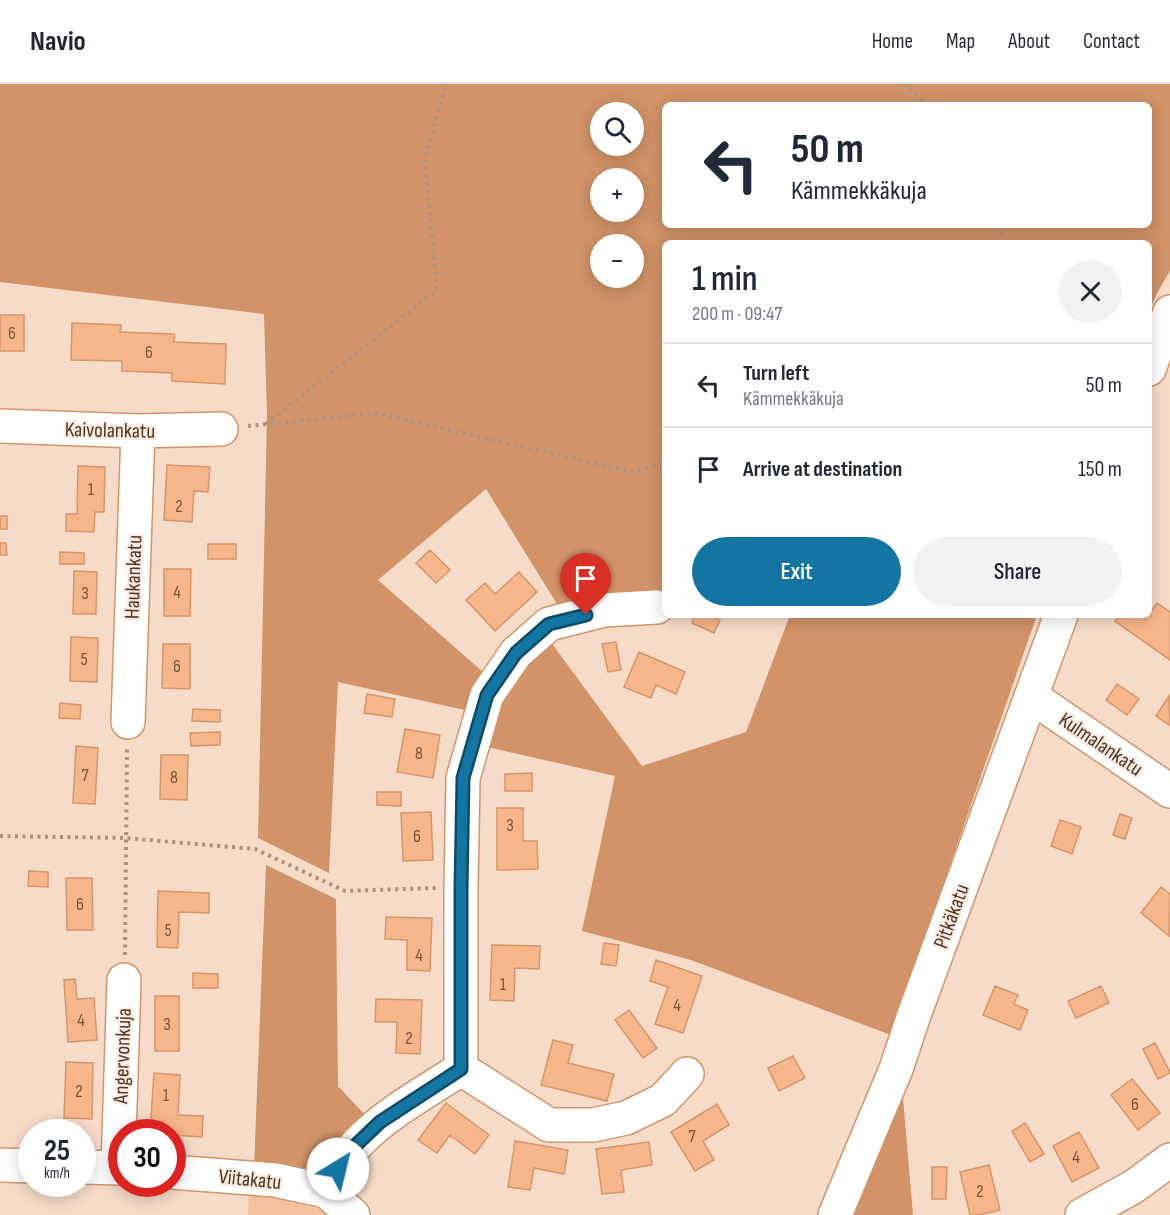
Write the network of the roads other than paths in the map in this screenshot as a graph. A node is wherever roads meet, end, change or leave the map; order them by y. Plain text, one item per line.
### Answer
1 (1170, 312) edge
2 (1157, 364) edge
3 (0, 426) edge
4 (221, 429) road end
5 (138, 431) junction
6 (657, 607) dead end
7 (1060, 618) edge
8 (1032, 696) junction
9 (128, 722) road end
10 (1170, 791) edge
11 (124, 980) road end
12 (461, 1069) junction
13 (687, 1074) dead end
14 (121, 1119) edge
15 (1170, 1160) edge
16 (0, 1165) edge
17 (18, 1166) edge
18 (186, 1173) edge
19 (326, 1191) junction
20 (353, 1215) edge
21 (835, 1215) edge
22 (1082, 1215) edge

1 - 2 street
3 - 5 street, Kaivolankatu
4 - 5 street, Kaivolankatu
5 - 9 street, Haukankatu
6 - 12 street
7 - 8 street, Pitkäkatu
8 - 10 street, Kulmalankatu
8 - 21 street, Pitkäkatu
11 - 14 street, Angervonkuja
12 - 13 street
12 - 19 street
15 - 22 street
16 - 17 street
18 - 19 street, Viitakatu
19 - 20 street, Viitakatu

